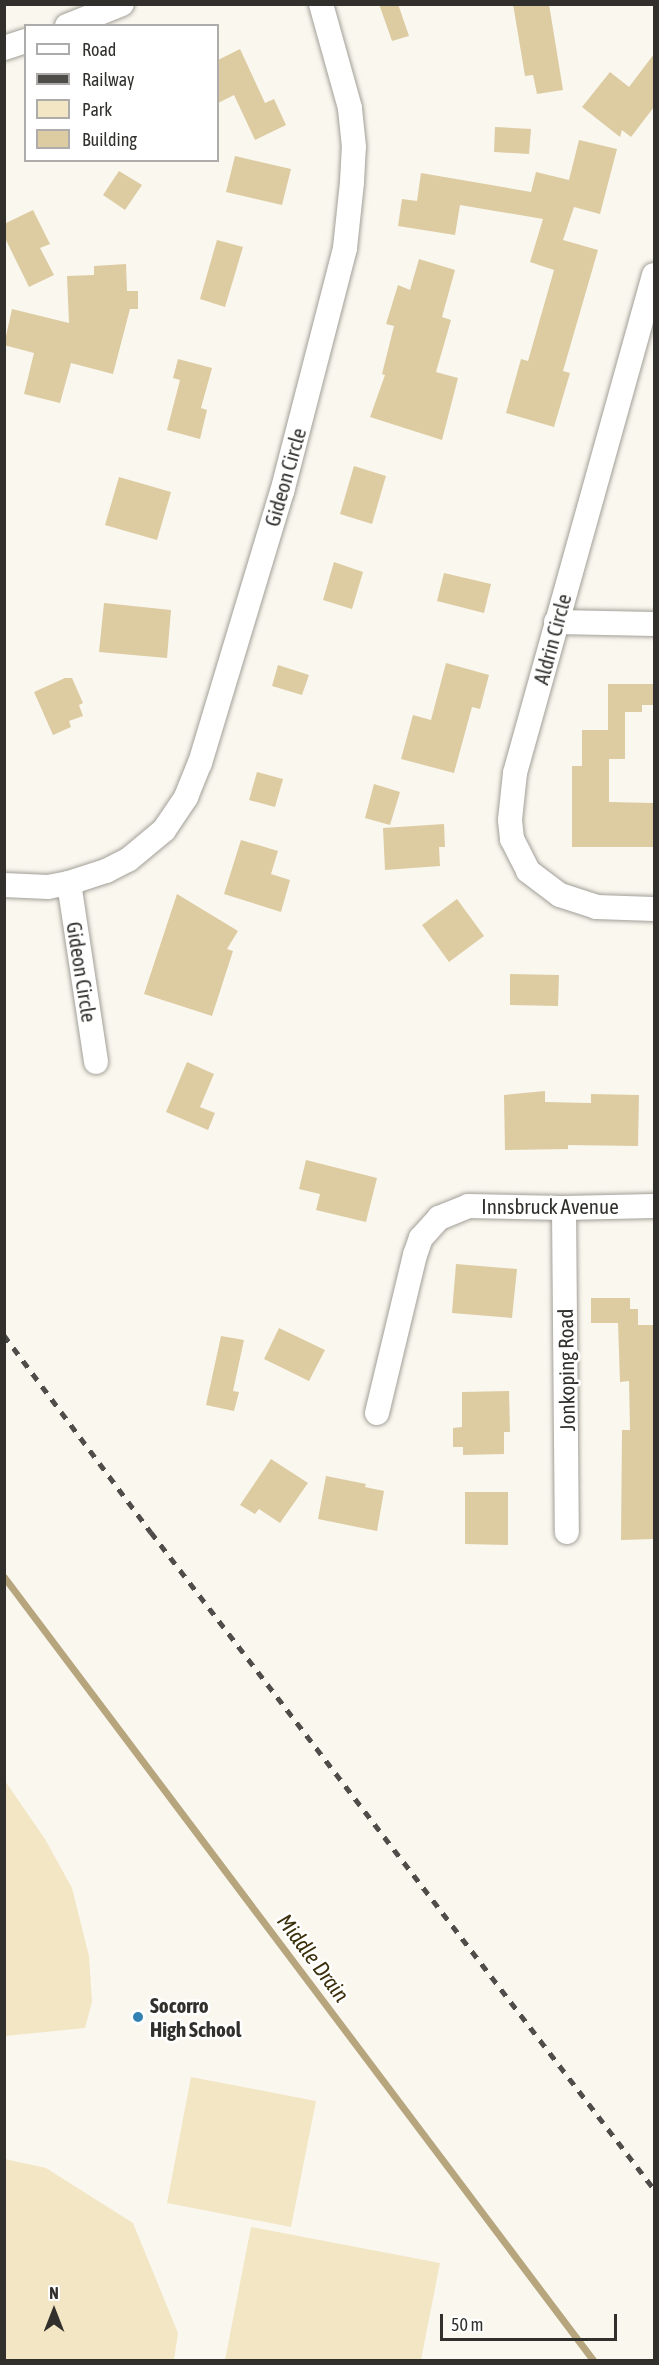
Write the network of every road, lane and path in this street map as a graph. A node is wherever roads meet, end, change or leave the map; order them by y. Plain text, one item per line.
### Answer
1 (122, 4) edge
2 (321, 4) edge
3 (72, 24) edge
4 (24, 42) edge
5 (4, 48) edge
6 (654, 275) edge
7 (646, 342) edge
8 (556, 622) junction
9 (654, 624) edge
10 (69, 883) junction
11 (4, 885) edge
12 (654, 909) edge
13 (96, 1062) dead end
14 (654, 1206) edge
15 (564, 1208) junction
16 (377, 1413) dead end
17 (567, 1532) dead end

1 - 3 street
2 - 10 street, Gideon Circle
4 - 5 street
6 - 7 street, Aldrin Circle
7 - 8 street, Aldrin Circle
8 - 9 street
8 - 12 street, Aldrin Circle
10 - 11 street, Gideon Circle
10 - 13 street, Gideon Circle
14 - 15 street, Innsbruck Avenue
15 - 16 street, Innsbruck Avenue
15 - 17 street, Jonkoping Road

